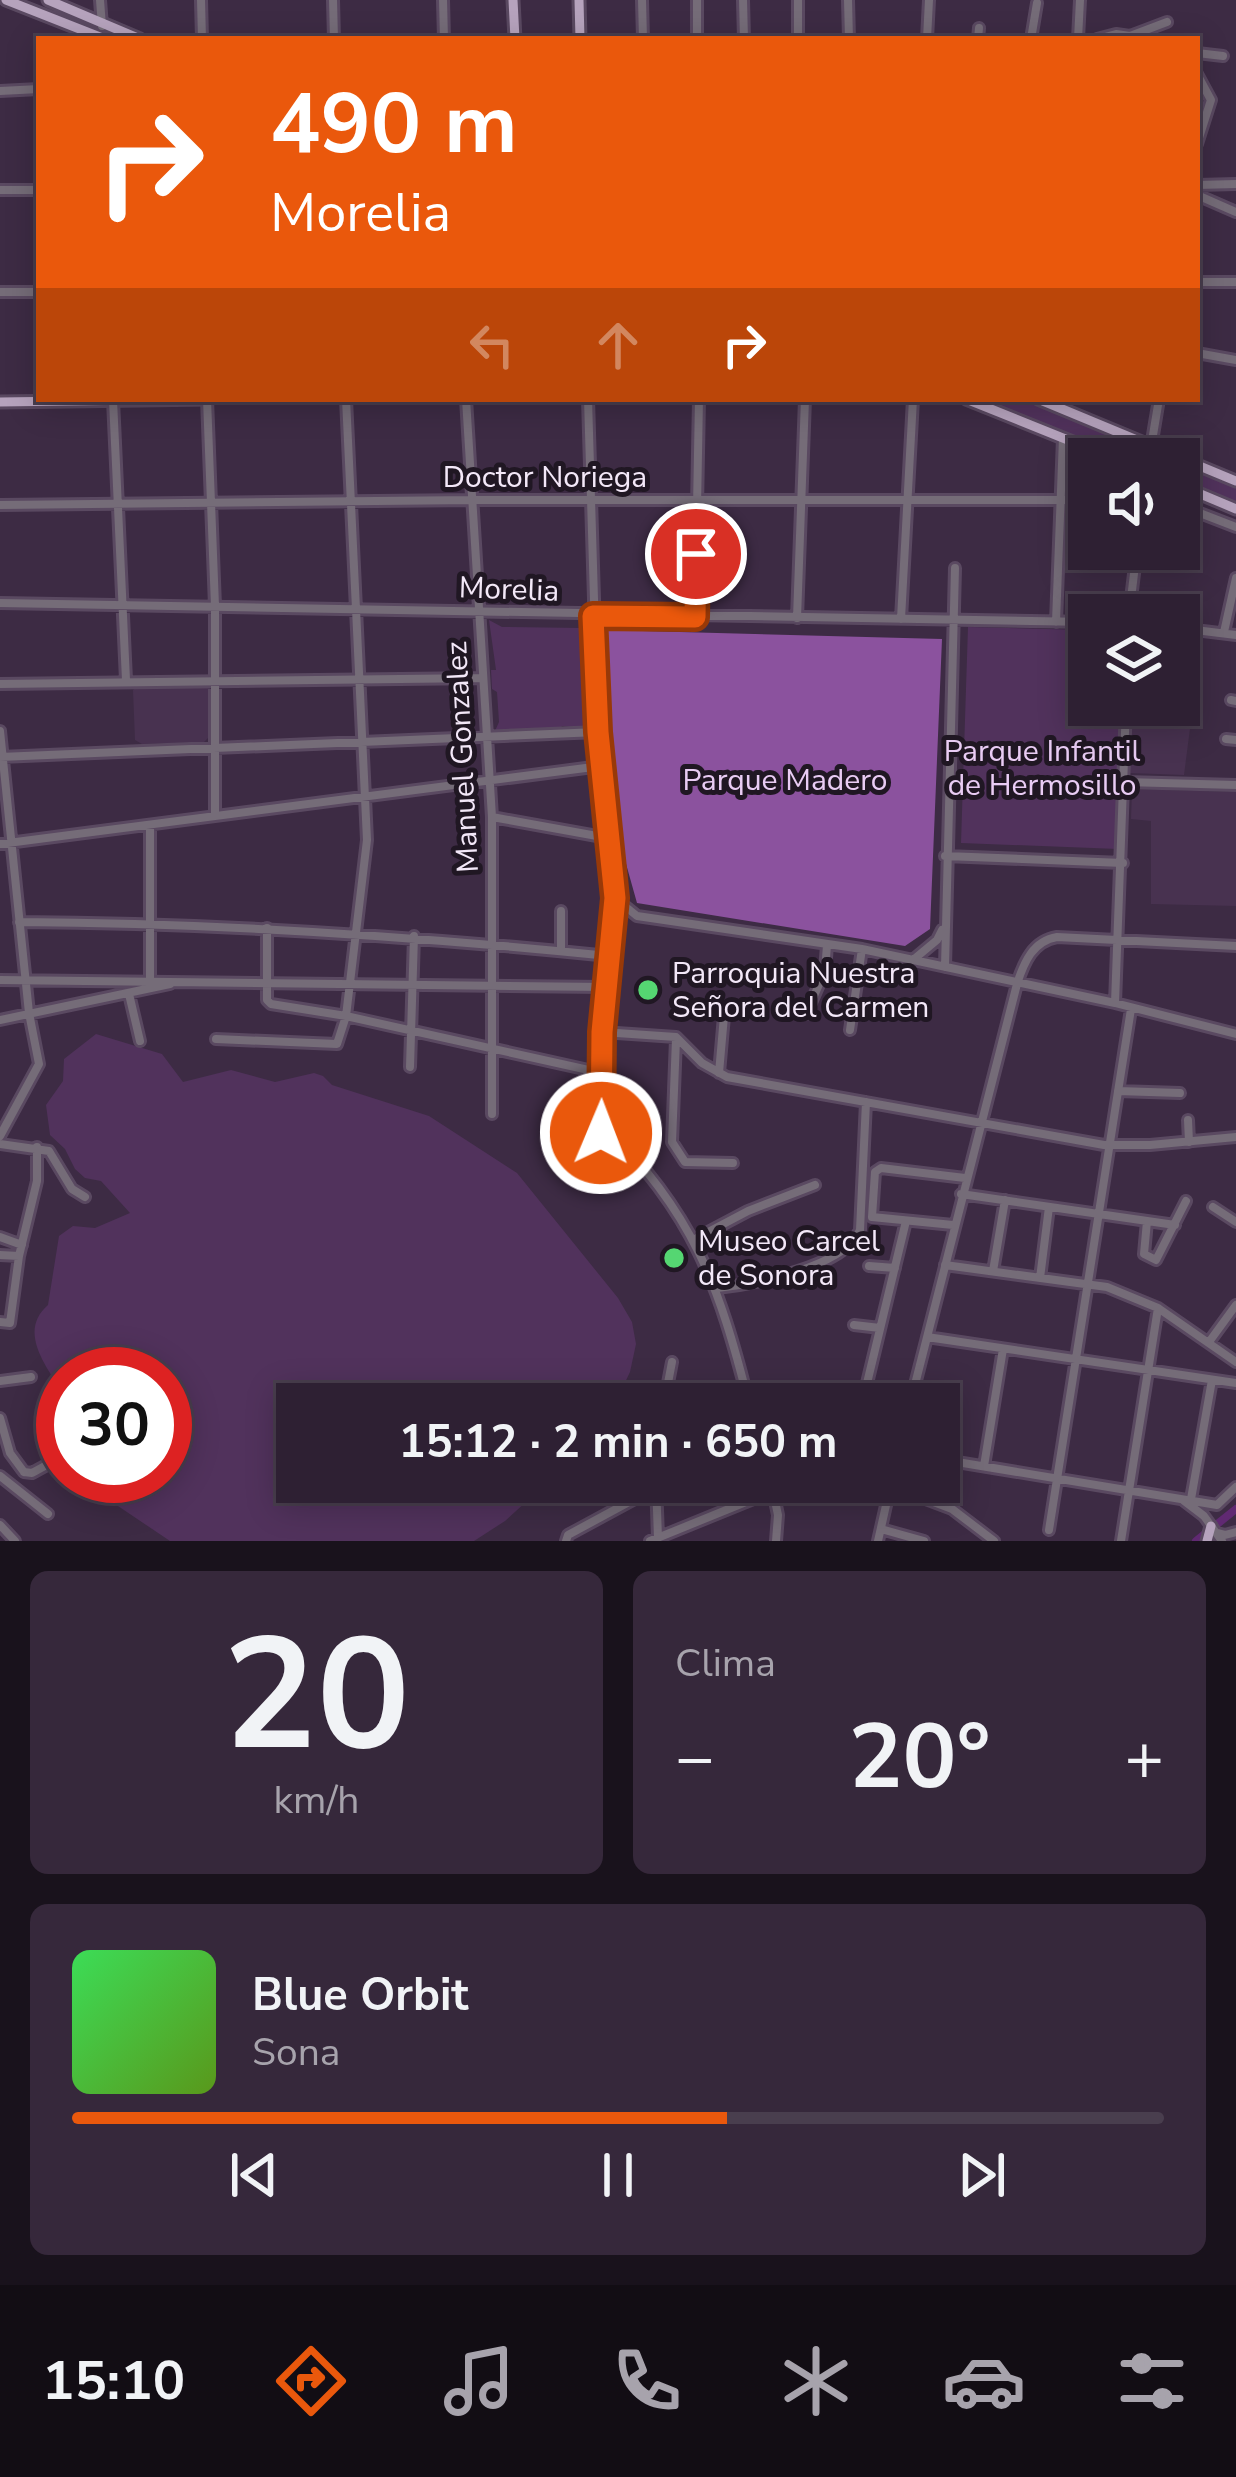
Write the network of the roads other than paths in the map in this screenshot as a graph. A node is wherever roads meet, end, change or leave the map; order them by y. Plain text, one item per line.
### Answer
1 (6, 0) edge
2 (48, 0) edge
3 (100, 0) edge
4 (201, 0) edge
5 (333, 0) edge
6 (442, 0) edge
7 (513, 0) edge
8 (579, 0) edge
9 (642, 0) edge
10 (697, 0) edge
11 (743, 0) edge
12 (798, 0) edge
13 (848, 0) edge
14 (928, 0) edge
15 (1080, 0) edge
16 (1037, 3) dead end
17 (1167, 22) dead end
18 (101, 23) junction
19 (96, 36) edge
20 (103, 36) edge
21 (133, 36) edge
22 (202, 36) edge
23 (334, 36) edge
24 (444, 36) edge
25 (514, 36) edge
26 (580, 36) edge
27 (643, 36) edge
28 (697, 36) edge
29 (744, 36) edge
30 (798, 36) edge
31 (849, 36) edge
32 (927, 36) edge
33 (1032, 36) edge
34 (1078, 36) edge
35 (1136, 36) edge
36 (1200, 53) edge
37 (1223, 56) dead end
38 (1200, 80) edge
39 (36, 89) edge
40 (0, 91) edge
41 (1200, 135) edge
42 (1236, 184) edge
43 (1200, 185) edge
44 (0, 190) edge
45 (36, 190) edge
46 (1200, 196) edge
47 (1236, 212) edge
48 (1200, 282) edge
49 (1236, 282) edge
50 (0, 292) edge
51 (36, 292) edge
52 (1200, 353) edge
53 (1236, 360) edge
54 (0, 401) edge
55 (36, 401) edge
56 (113, 402) edge
57 (209, 402) edge
58 (346, 402) edge
59 (466, 402) edge
60 (588, 402) edge
61 (699, 402) edge
62 (805, 402) edge
63 (913, 402) edge
64 (973, 402) edge
65 (1159, 402) edge
66 (1064, 404) edge
67 (1063, 438) junction
68 (1135, 438) edge
69 (1153, 438) edge
70 (1068, 440) edge
71 (1200, 467) edge
72 (1236, 482) edge
73 (1200, 494) edge
74 (802, 499) junction
75 (473, 500) junction
76 (696, 500) junction
77 (908, 500) junction
78 (1062, 500) junction
79 (1068, 500) edge
80 (591, 501) junction
81 (351, 502) junction
82 (116, 504) junction
83 (211, 504) junction
84 (0, 505) edge
85 (1236, 509) edge
86 (1200, 512) edge
87 (1236, 527) edge
88 (955, 568) dead end
89 (1236, 578) edge
90 (0, 603) edge
91 (121, 605) junction
92 (215, 606) junction
93 (357, 610) junction
94 (479, 611) junction
95 (593, 616) junction
96 (695, 617) junction
97 (796, 618) junction
98 (901, 620) junction
99 (953, 621) junction
100 (1057, 622) junction
101 (1068, 622) edge
102 (1200, 630) edge
103 (1224, 632) junction
104 (1236, 635) edge
105 (483, 678) junction
106 (126, 680) junction
107 (215, 680) junction
108 (358, 680) junction
109 (0, 684) edge
110 (1126, 726) edge
111 (0, 731) edge
112 (598, 732) junction
113 (487, 736) junction
114 (362, 742) junction
115 (216, 748) junction
116 (1, 757) edge
117 (601, 766) junction
118 (489, 781) junction
119 (1125, 782) junction
120 (1236, 785) edge
121 (365, 797) junction
122 (215, 815) junction
123 (491, 818) junction
124 (150, 825) junction
125 (608, 838) junction
126 (11, 842) junction
127 (0, 844) edge
128 (946, 856) junction
129 (1123, 863) junction
130 (615, 898) junction
131 (561, 911) dead end
132 (19, 922) junction
133 (148, 923) junction
134 (945, 924) junction
135 (267, 928) junction
136 (357, 933) junction
137 (414, 936) junction
138 (1118, 938) junction
139 (494, 944) junction
140 (827, 945) junction
141 (1236, 946) edge
142 (862, 950) junction
143 (561, 951) junction
144 (609, 956) junction
145 (913, 959) junction
146 (944, 967) junction
147 (0, 980) edge
148 (26, 980) junction
149 (150, 980) junction
150 (183, 981) junction
151 (266, 981) junction
152 (351, 982) junction
153 (414, 983) junction
154 (494, 983) junction
155 (1017, 984) junction
156 (605, 987) junction
157 (128, 994) junction
158 (1115, 1003) junction
159 (1131, 1009) junction
160 (29, 1013) junction
161 (806, 1014) dead end
162 (346, 1016) junction
163 (724, 1016) dead end
164 (0, 1020) edge
165 (411, 1030) junction
166 (850, 1030) dead end
167 (602, 1032) junction
168 (1236, 1034) edge
169 (676, 1037) junction
170 (216, 1039) dead end
171 (140, 1041) dead end
172 (493, 1049) junction
173 (410, 1067) dead end
174 (602, 1073) junction
175 (719, 1073) junction
176 (1118, 1091) junction
177 (1180, 1093) dead end
178 (866, 1102) junction
179 (492, 1114) dead end
180 (1188, 1120) dead end
181 (980, 1122) junction
182 (602, 1123) junction
183 (1236, 1137) edge
184 (0, 1140) edge
185 (1189, 1142) junction
186 (1111, 1146) junction
187 (37, 1147) junction
188 (733, 1163) dead end
189 (965, 1178) junction
190 (815, 1185) dead end
191 (603, 1186) dead end
192 (962, 1194) junction
193 (85, 1197) dead end
194 (1005, 1200) junction
195 (1186, 1201) dead end
196 (1049, 1207) junction
197 (1213, 1208) dead end
198 (1101, 1214) junction
199 (906, 1221) junction
200 (1147, 1221) junction
201 (1236, 1222) edge
202 (1175, 1225) junction
203 (953, 1226) junction
204 (0, 1238) edge
205 (694, 1239) junction
206 (22, 1244) junction
207 (0, 1255) edge
208 (19, 1256) junction
209 (945, 1264) junction
210 (869, 1266) dead end
211 (895, 1268) junction
212 (993, 1271) junction
213 (1040, 1278) junction
214 (1089, 1284) junction
215 (717, 1288) junction
216 (1236, 1305) edge
217 (1158, 1309) junction
218 (5, 1323) edge
219 (854, 1325) dead end
220 (880, 1328) junction
221 (926, 1337) junction
222 (1209, 1342) junction
223 (1003, 1349) junction
224 (1076, 1360) junction
225 (672, 1362) dead end
226 (1236, 1362) edge
227 (1149, 1372) junction
228 (32, 1377) dead end
229 (1212, 1380) junction
230 (0, 1381) edge
231 (668, 1383) edge
232 (743, 1383) edge
233 (867, 1383) edge
234 (915, 1383) edge
235 (1236, 1383) edge
236 (0, 1418) edge
237 (960, 1463) edge
238 (984, 1466) junction
239 (36, 1470) edge
240 (24, 1472) junction
241 (0, 1476) edge
242 (1056, 1478) junction
243 (11, 1486) junction
244 (1236, 1487) edge
245 (1131, 1489) junction
246 (1187, 1500) junction
247 (625, 1503) edge
248 (657, 1503) edge
249 (734, 1503) edge
250 (776, 1503) edge
251 (887, 1503) edge
252 (937, 1503) edge
253 (1218, 1504) junction
254 (1234, 1507) edge
255 (48, 1514) dead end
256 (0, 1525) edge
257 (881, 1529) junction
258 (1049, 1530) dead end
259 (1212, 1532) edge
260 (1236, 1532) edge
261 (654, 1539) edge
262 (15, 1541) edge
263 (566, 1541) edge
264 (776, 1541) edge
265 (878, 1541) edge
266 (924, 1541) edge
267 (994, 1541) edge
268 (1121, 1541) edge

1 - 19 main road
2 - 18 main road
3 - 18 street
4 - 22 street
5 - 23 street
6 - 24 street
7 - 25 main road
8 - 26 main road
9 - 27 street
10 - 28 street
11 - 29 street
12 - 30 street
13 - 31 street
14 - 32 street
15 - 34 street
16 - 33 street
17 - 35 street
18 - 20 street
18 - 21 main road
36 - 37 street
38 - 41 street
39 - 40 street
42 - 43 street
44 - 45 street
46 - 47 street
48 - 49 street
50 - 51 street
52 - 53 street
54 - 55 main road
56 - 82 street
57 - 83 street
58 - 81 street
59 - 75 street, Manuel Gonzalez
60 - 80 street
61 - 76 street
62 - 74 street
63 - 77 street
64 - 67 main road
65 - 69 street
66 - 68 main road
67 - 70 main road
67 - 78 street
71 - 72 main road
73 - 85 main road
74 - 76 street, Doctor Noriega
74 - 77 street, Doctor Noriega
74 - 97 street
75 - 80 street, Doctor Noriega
75 - 81 street, Doctor Noriega
75 - 94 street, Manuel Gonzalez
76 - 80 street, Doctor Noriega
76 - 96 street
77 - 78 street, Doctor Noriega
77 - 98 street
78 - 79 street, Doctor Noriega
78 - 100 street
80 - 95 street
81 - 83 street, Doctor Noriega
81 - 93 street
82 - 83 street, Doctor Noriega
82 - 84 street, Doctor Noriega
82 - 91 street
83 - 92 street
86 - 87 street
88 - 99 street
89 - 103 street
90 - 91 street, Morelia
91 - 92 street, Morelia
91 - 106 street
92 - 93 street, Morelia
92 - 107 street
93 - 94 street, Morelia
93 - 108 street
94 - 95 street, Morelia
94 - 105 street, Manuel Gonzalez
95 - 96 street, Morelia
95 - 112 street
96 - 97 street, Morelia
97 - 98 street, Morelia
98 - 99 street, Morelia
99 - 100 street, Morelia
99 - 128 street
100 - 101 street, Morelia
102 - 103 street
103 - 104 street
105 - 108 street
105 - 113 street, Manuel Gonzalez
106 - 107 street
106 - 109 street
107 - 108 street
107 - 115 street
108 - 114 street
110 - 119 street
111 - 116 street
112 - 113 street
112 - 117 street
113 - 114 street
113 - 118 street, Manuel Gonzalez
114 - 115 street
114 - 121 street
115 - 116 street
115 - 122 street
116 - 126 street
117 - 118 street
117 - 125 street
118 - 121 street
118 - 123 street, Manuel Gonzalez
119 - 120 street
119 - 129 street
121 - 122 street
121 - 136 street
122 - 124 street
123 - 125 street
123 - 139 street, Manuel Gonzalez
124 - 126 street
124 - 133 street
125 - 130 street
126 - 127 street
126 - 132 street
128 - 129 street
128 - 134 street
129 - 138 street
130 - 140 street
130 - 144 street
131 - 143 street
132 - 133 street
132 - 148 street
133 - 135 street
133 - 149 street
134 - 145 street
134 - 146 street
135 - 136 street
135 - 151 street
136 - 137 street
136 - 152 street
137 - 139 street
137 - 153 street
138 - 141 street
138 - 155 street
138 - 158 street
139 - 143 street
139 - 154 street, Manuel Gonzalez
140 - 142 street
140 - 161 street
142 - 145 street
142 - 166 street
143 - 144 street
144 - 156 street
145 - 146 street
146 - 155 street
147 - 148 street
148 - 149 street
148 - 160 street
149 - 150 street
150 - 151 street
150 - 157 street
151 - 152 street
151 - 162 street
152 - 153 street
152 - 162 street
153 - 154 street
153 - 165 street
154 - 156 street
154 - 172 street, Manuel Gonzalez
155 - 158 street
155 - 181 street
156 - 167 street
157 - 160 street
157 - 171 street
158 - 159 street
159 - 168 street
159 - 176 street
160 - 164 street
160 - 184 street
162 - 165 street
162 - 170 street
163 - 175 street
165 - 172 street
165 - 173 street
167 - 169 street
167 - 174 street
169 - 175 street
169 - 188 street
172 - 174 street
172 - 179 street, Manuel Gonzalez
174 - 182 street
175 - 178 street
176 - 177 street
176 - 186 street
178 - 181 street
178 - 215 street
180 - 185 street
181 - 186 street
181 - 189 street
182 - 191 street
182 - 205 street
183 - 185 street
184 - 187 street
185 - 186 street
186 - 198 street
187 - 193 street
187 - 206 street
189 - 192 street
189 - 199 street
190 - 205 street
192 - 194 street
192 - 203 street
194 - 196 street
194 - 212 street
195 - 202 street
196 - 198 street
196 - 213 street
197 - 201 street
198 - 200 street
198 - 214 street
199 - 203 street
199 - 211 street
200 - 202 street
200 - 202 street
203 - 209 street
204 - 206 street
205 - 215 street
206 - 208 street
207 - 208 street
208 - 218 street
209 - 212 street
209 - 221 street
210 - 211 street
211 - 220 street
212 - 213 street
213 - 214 street
214 - 217 street
214 - 224 street
215 - 232 street
216 - 222 street
217 - 222 street
217 - 227 street
219 - 220 street
220 - 233 street
221 - 223 street
221 - 234 street
222 - 226 street
223 - 224 street
223 - 238 street
224 - 227 street
224 - 242 street
225 - 231 street
227 - 229 street
227 - 245 street
228 - 230 street
229 - 235 street
229 - 246 street
236 - 240 street
237 - 238 street
238 - 242 street
239 - 240 street
240 - 243 street
241 - 243 street
242 - 245 street
242 - 258 street
243 - 255 street
244 - 253 street
245 - 246 street
245 - 268 street
246 - 253 street
246 - 259 street
247 - 263 street
248 - 261 street
249 - 261 street
250 - 264 street
251 - 257 street
252 - 267 street
253 - 254 street
253 - 259 street
256 - 262 street
257 - 265 street
257 - 266 street
259 - 260 street

